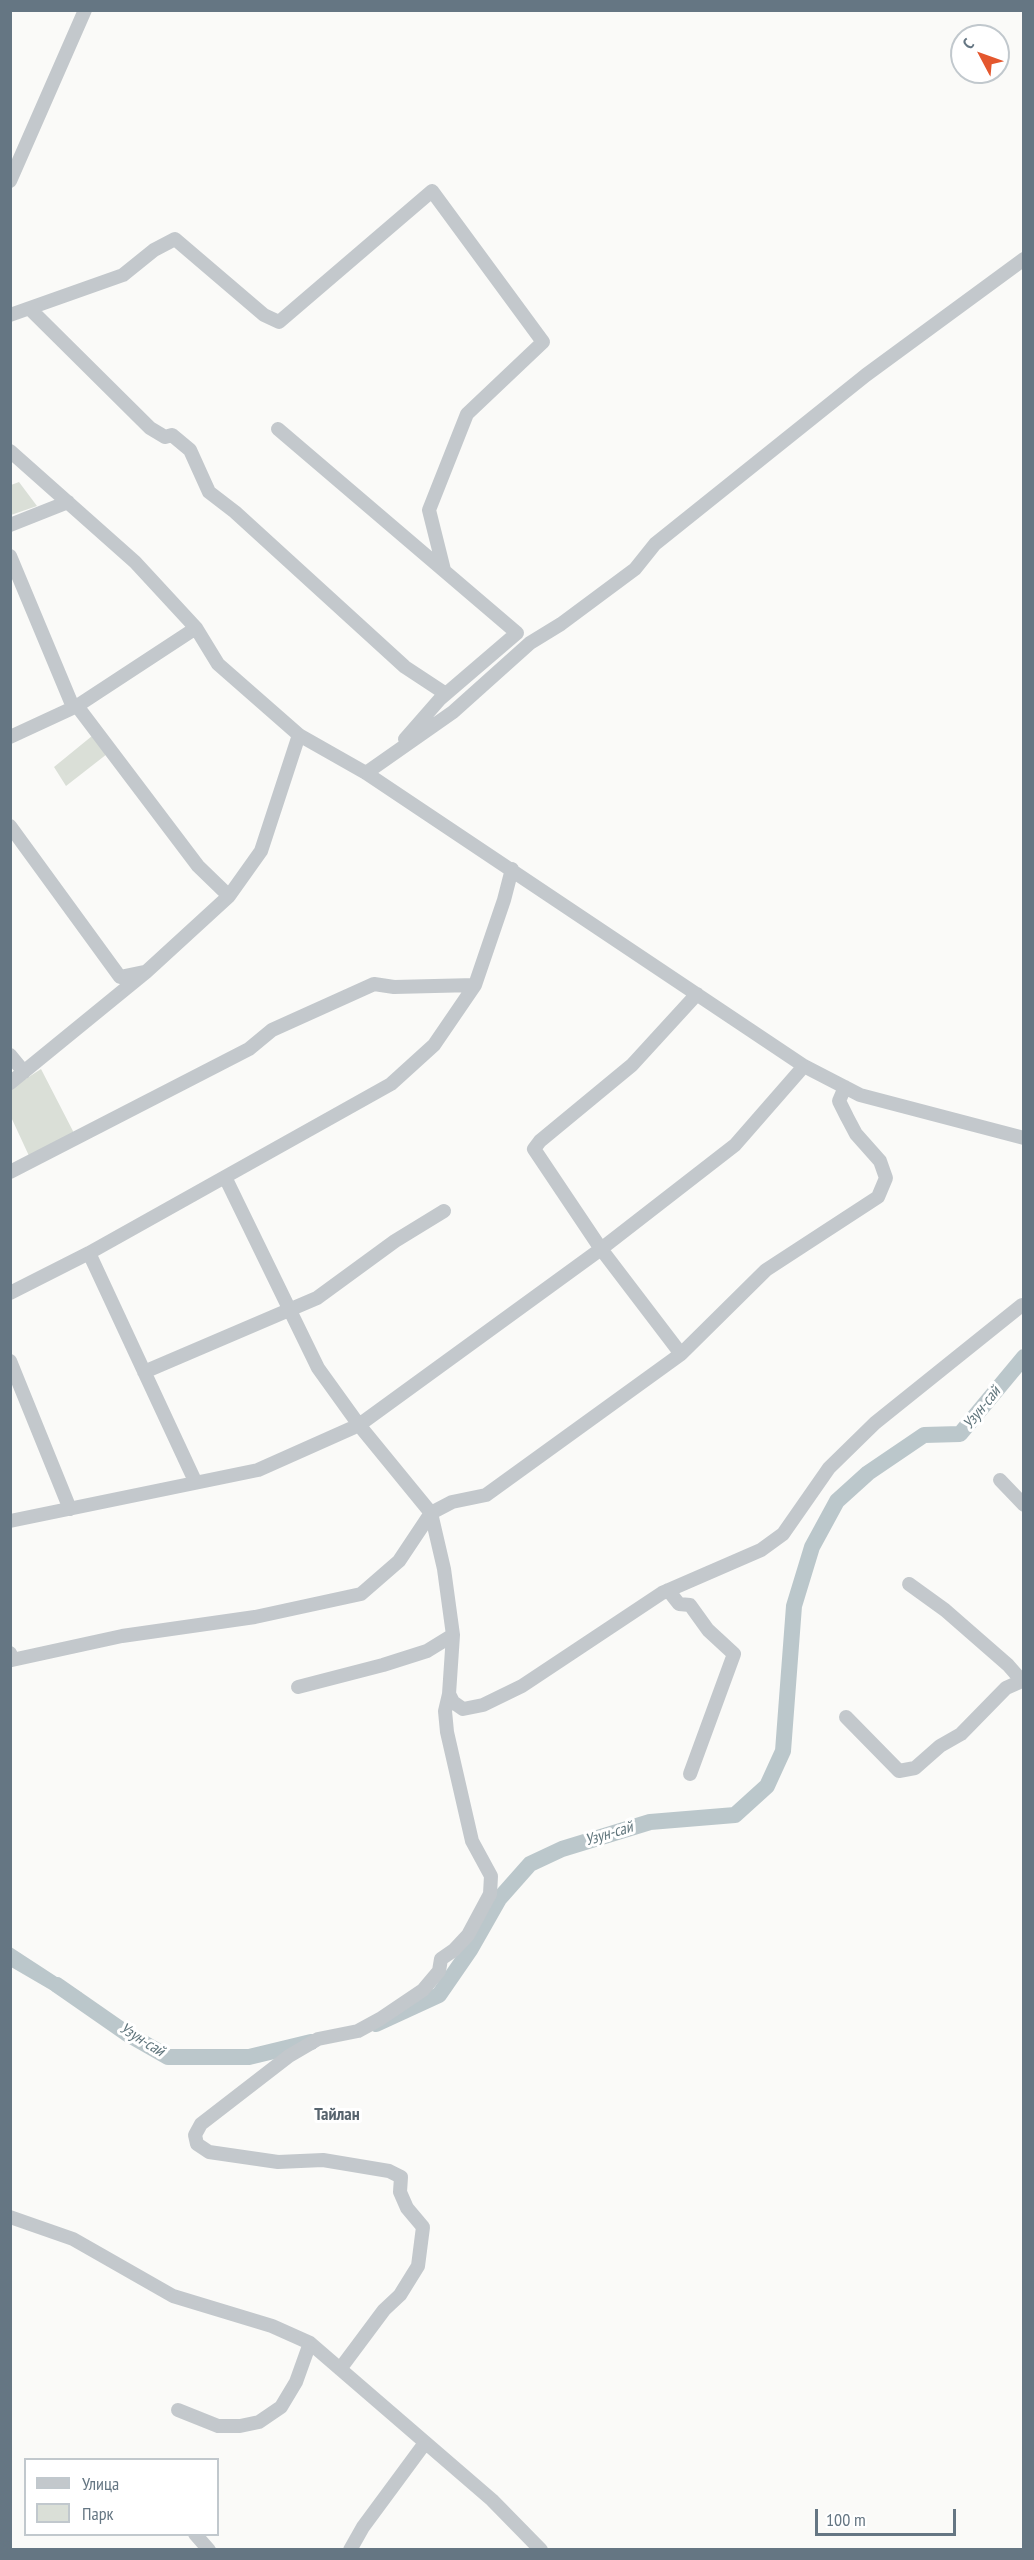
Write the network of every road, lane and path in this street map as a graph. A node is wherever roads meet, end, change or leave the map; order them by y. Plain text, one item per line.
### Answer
1 (85, 10) edge
2 (10, 181) edge
3 (1023, 259) edge
4 (30, 309) junction
5 (10, 315) edge
6 (278, 429) dead end
7 (10, 451) edge
8 (68, 502) junction
9 (10, 525) edge
10 (10, 556) edge
11 (444, 570) junction
12 (196, 628) junction
13 (446, 694) junction
14 (75, 707) junction
15 (299, 735) junction
16 (10, 737) edge
17 (392, 753) junction
18 (366, 773) junction
19 (10, 826) edge
20 (512, 869) junction
21 (229, 896) junction
22 (146, 972) junction
23 (475, 985) junction
24 (698, 994) junction
25 (10, 1055) edge
26 (804, 1066) junction
27 (24, 1072) junction
28 (10, 1083) edge
29 (845, 1087) junction
30 (1023, 1138) edge
31 (10, 1172) edge
32 (225, 1177) junction
33 (444, 1211) dead end
34 (601, 1249) junction
35 (89, 1253) junction
36 (10, 1293) edge
37 (1022, 1305) edge
38 (290, 1310) junction
39 (681, 1354) junction
40 (10, 1361) edge
41 (144, 1372) junction
42 (359, 1425) junction
43 (1000, 1480) dead end
44 (195, 1481) junction
45 (1023, 1505) edge
46 (70, 1509) junction
47 (431, 1514) junction
48 (10, 1521) edge
49 (909, 1584) dead end
50 (668, 1590) junction
51 (453, 1635) junction
52 (10, 1653) edge
53 (1022, 1680) edge
54 (298, 1687) dead end
55 (449, 1694) junction
56 (846, 1717) dead end
57 (690, 1774) dead end
58 (10, 2217) edge
59 (310, 2343) junction
60 (340, 2369) junction
61 (178, 2410) dead end
62 (425, 2443) junction
63 (196, 2536) edge
64 (209, 2550) edge
65 (350, 2550) edge
66 (541, 2550) edge

1 - 2 street
3 - 17 street
4 - 5 street
4 - 11 street
4 - 13 street
6 - 11 street
7 - 8 street
8 - 9 street
8 - 12 street
10 - 14 street
11 - 13 street
12 - 14 street
12 - 15 street
13 - 17 street
14 - 16 street
14 - 21 street
15 - 18 street
15 - 21 street
17 - 18 street
18 - 20 street
19 - 22 street
20 - 23 street
20 - 24 street
21 - 22 street
22 - 27 street
23 - 31 street
23 - 32 street
24 - 26 street
24 - 34 street
25 - 27 street
26 - 29 street
26 - 34 street
27 - 28 street
29 - 30 street
29 - 39 street
32 - 35 street
32 - 38 street
33 - 38 street
34 - 39 street
34 - 42 street
35 - 36 street
35 - 41 street
37 - 50 street
38 - 41 street
38 - 42 street
39 - 47 street
40 - 46 street
41 - 44 street
42 - 44 street
42 - 47 street
43 - 45 street
44 - 46 street
46 - 48 street
47 - 51 street
47 - 52 street
49 - 53 street
50 - 55 street
50 - 57 street
51 - 54 street
51 - 55 street
53 - 56 street
55 - 60 street
58 - 59 street
59 - 60 street
59 - 61 street
60 - 62 street
62 - 65 street
62 - 66 street
63 - 64 street

